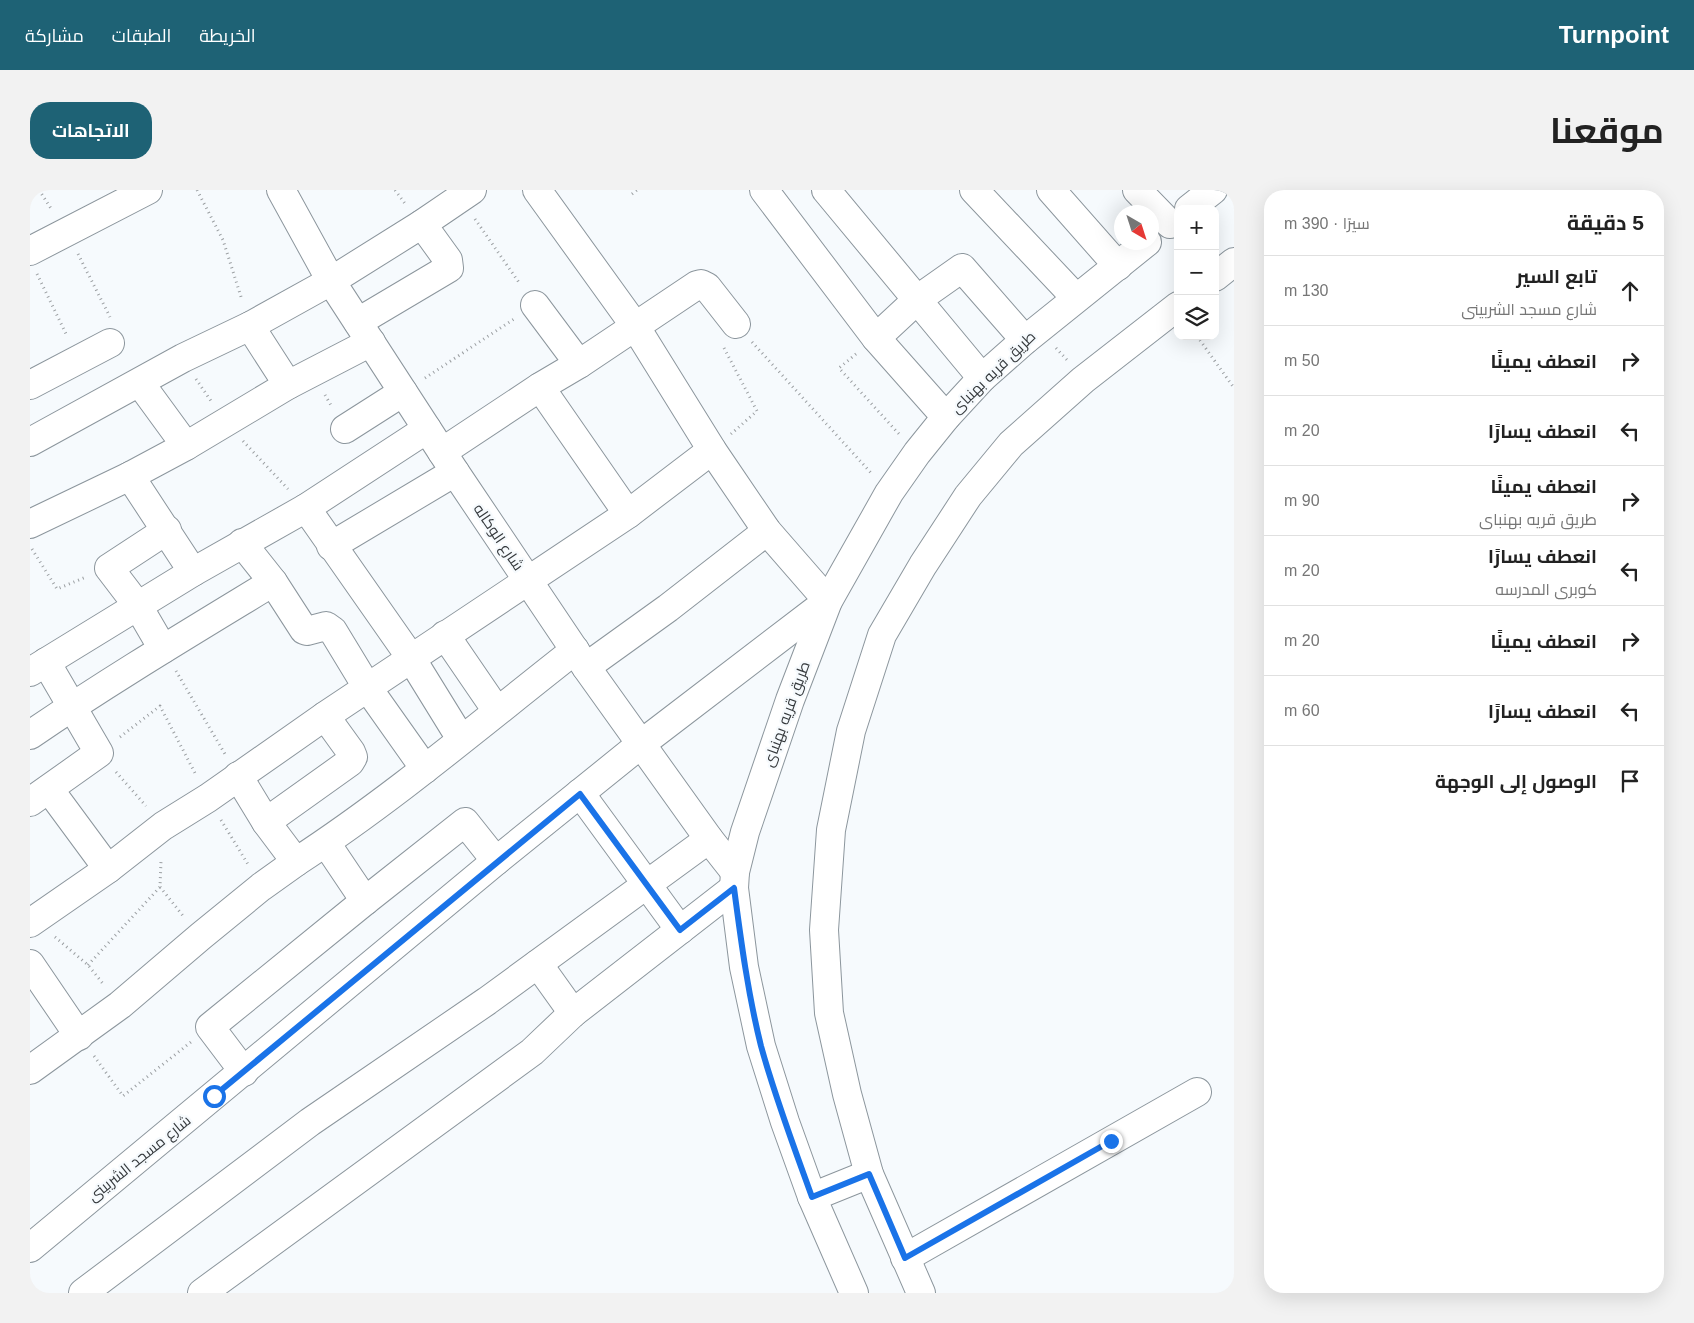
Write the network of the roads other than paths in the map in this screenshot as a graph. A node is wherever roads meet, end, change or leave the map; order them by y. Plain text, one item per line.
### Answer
1 (148, 190) edge
2 (280, 190) edge
3 (537, 190) edge
4 (764, 190) edge
5 (826, 190) edge
6 (974, 190) edge
7 (1051, 190) edge
8 (1137, 190) edge
9 (1213, 190) edge
10 (462, 193) edge
11 (1172, 222) edge
12 (422, 224) junction
13 (1137, 250) edge
14 (32, 260) edge
15 (1234, 262) edge
16 (1118, 266) junction
17 (1219, 274) edge
18 (331, 281) junction
19 (1076, 298) junction
20 (918, 300) junction
21 (535, 305) road end
22 (1174, 309) edge
23 (736, 324) road end
24 (250, 326) junction
25 (635, 326) junction
26 (364, 332) junction
27 (1032, 334) junction
28 (876, 338) junction
29 (110, 342) road end
30 (579, 364) junction
31 (982, 378) junction
32 (140, 383) junction
33 (30, 385) edge
34 (288, 385) junction
35 (540, 387) junction
36 (403, 392) junction
37 (946, 417) junction
38 (345, 428) road end
39 (427, 429) junction
40 (30, 442) edge
41 (186, 446) junction
42 (712, 450) junction
43 (448, 462) junction
44 (130, 476) junction
45 (306, 508) junction
46 (628, 514) junction
47 (30, 524) edge
48 (167, 530) junction
49 (768, 531) junction
50 (242, 543) junction
51 (331, 546) junction
52 (193, 572) junction
53 (528, 580) junction
54 (273, 582) junction
55 (828, 601) junction
56 (138, 606) junction
57 (445, 635) junction
58 (163, 649) junction
59 (411, 658) junction
60 (581, 658) junction
61 (38, 667) edge
62 (367, 687) junction
63 (72, 706) junction
64 (497, 711) junction
65 (325, 716) junction
66 (30, 735) edge
67 (461, 740) junction
68 (641, 744) junction
69 (425, 769) junction
70 (238, 776) junction
71 (580, 794) junction
72 (39, 795) edge
73 (266, 822) junction
74 (709, 839) junction
75 (326, 843) junction
76 (296, 862) junction
77 (496, 862) junction
78 (108, 868) junction
79 (734, 880) junction
80 (646, 884) junction
81 (365, 901) junction
82 (32, 919) edge
83 (680, 930) junction
84 (30, 964) edge
85 (538, 964) junction
86 (573, 1013) junction
87 (78, 1036) junction
88 (30, 1070) edge
89 (244, 1072) junction
90 (1197, 1092) dead end
91 (869, 1174) junction
92 (812, 1197) junction
93 (30, 1248) edge
94 (905, 1258) junction
95 (84, 1293) edge
96 (202, 1293) edge
97 (854, 1293) edge
98 (921, 1293) edge

1 - 14 street
2 - 18 street, شارع الوكاله
3 - 25 street
4 - 28 street
5 - 20 street
6 - 19 street
7 - 16 street
8 - 11 street
9 - 11 street
10 - 12 street
12 - 18 street
12 - 26 street
13 - 16 street, طريق قريه بهنباى
15 - 17 street
16 - 19 street, طريق قريه بهنباى
18 - 24 street
18 - 26 street, شارع الوكاله
19 - 27 street, طريق قريه بهنباى
20 - 27 street
20 - 28 street
20 - 31 street
21 - 30 street
22 - 91 street
23 - 25 street
24 - 32 street
24 - 34 street
25 - 30 street
25 - 42 street
26 - 34 street
26 - 36 street, شارع الوكاله
27 - 31 street, طريق قريه بهنباى
28 - 37 street
29 - 33 street
30 - 35 street
31 - 37 street, طريق قريه بهنباى
32 - 40 street
32 - 41 street
34 - 41 street
35 - 43 street
35 - 46 street
36 - 38 street
36 - 39 street, شارع الوكاله
37 - 55 street, طريق قريه بهنباى
39 - 43 street, شارع الوكاله
39 - 45 street
41 - 44 street
42 - 46 street
42 - 49 street
43 - 51 street
43 - 53 street, شارع الوكاله
44 - 47 street
44 - 48 street
45 - 50 street
45 - 51 street
46 - 53 street
48 - 52 street
48 - 56 street
49 - 55 street
49 - 60 street
50 - 52 street
50 - 54 street
51 - 59 street
52 - 56 street
53 - 57 street
53 - 60 street, شارع الوكاله
54 - 58 street
54 - 62 street
55 - 68 street, شارع مسجد الشربينى
55 - 79 street, طريق قريه بهنباى
56 - 58 street
56 - 61 street
57 - 59 street
57 - 64 street
58 - 63 street
59 - 62 street
59 - 67 street
60 - 64 street
60 - 68 street, شارع الوكاله
61 - 63 street
62 - 65 street
62 - 69 street
63 - 66 street
63 - 72 street
64 - 67 street
65 - 70 street
65 - 73 street
67 - 69 street
68 - 71 street, شارع مسجد الشربينى
68 - 74 street, شارع الوكاله
69 - 75 street
70 - 73 street
70 - 78 street
71 - 77 street, شارع مسجد الشربينى
71 - 80 street
72 - 78 street
73 - 76 street
74 - 79 street, شارع الوكاله
74 - 80 street
75 - 76 street
75 - 81 street
76 - 87 street
77 - 81 street
77 - 89 street, شارع مسجد الشربينى
78 - 82 street
79 - 83 street
79 - 92 street, طريق قريه بهنباى
80 - 83 street
80 - 85 street
81 - 89 street
83 - 86 street
84 - 87 street
85 - 86 street
85 - 95 street
86 - 96 street
87 - 88 street
89 - 93 street, شارع مسجد الشربينى
90 - 94 street
91 - 92 street
91 - 94 street
92 - 97 street, طريق قريه بهنباى
94 - 98 street

